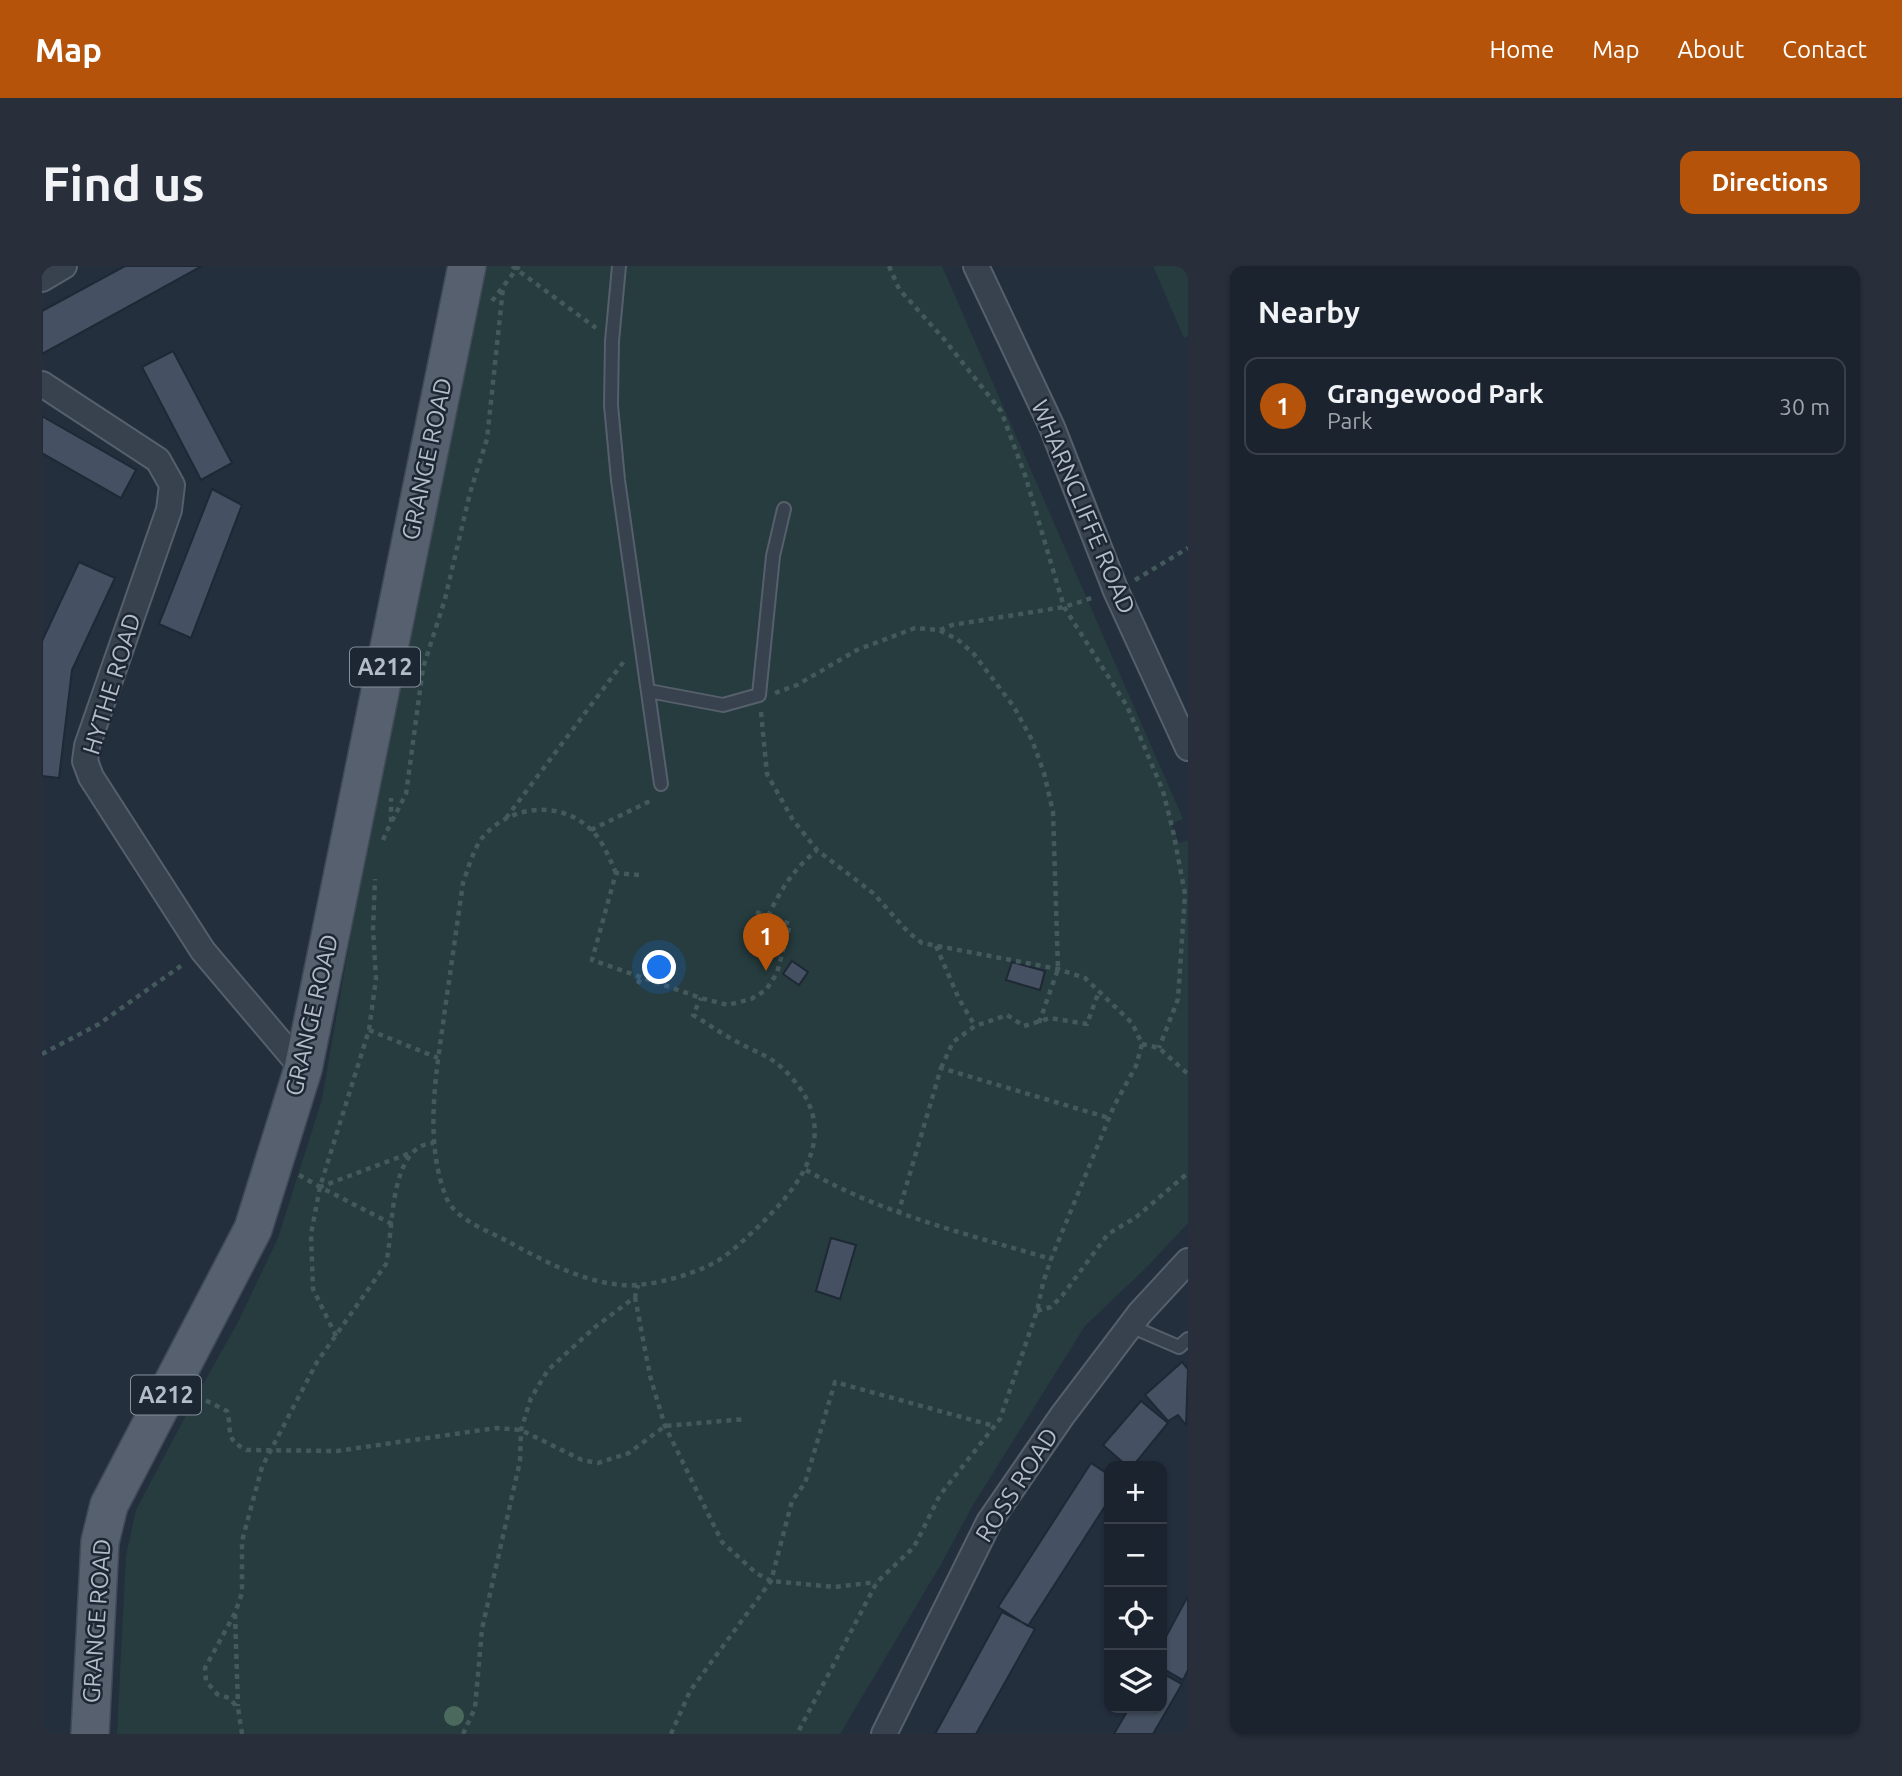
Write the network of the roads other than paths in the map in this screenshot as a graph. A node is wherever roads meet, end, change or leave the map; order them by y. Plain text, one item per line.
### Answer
1 (64, 266) edge
2 (467, 266) edge
3 (619, 266) edge
4 (976, 266) edge
5 (42, 278) edge
6 (42, 384) edge
7 (784, 509) dead end
8 (649, 691) junction
9 (1188, 748) edge
10 (661, 784) road end
11 (303, 1069) junction
12 (1188, 1261) edge
13 (1130, 1326) junction
14 (1188, 1339) edge
15 (90, 1734) edge
16 (884, 1734) edge

1 - 5 street
2 - 11 main road, GRANGE ROAD / A212
3 - 8 lane
4 - 9 street, WHARNCLIFFE ROAD
6 - 11 street, HYTHE ROAD
7 - 8 lane
8 - 10 lane
11 - 15 main road, GRANGE ROAD / A212
12 - 13 street, ROSS ROAD
13 - 14 lane
13 - 16 street, ROSS ROAD

